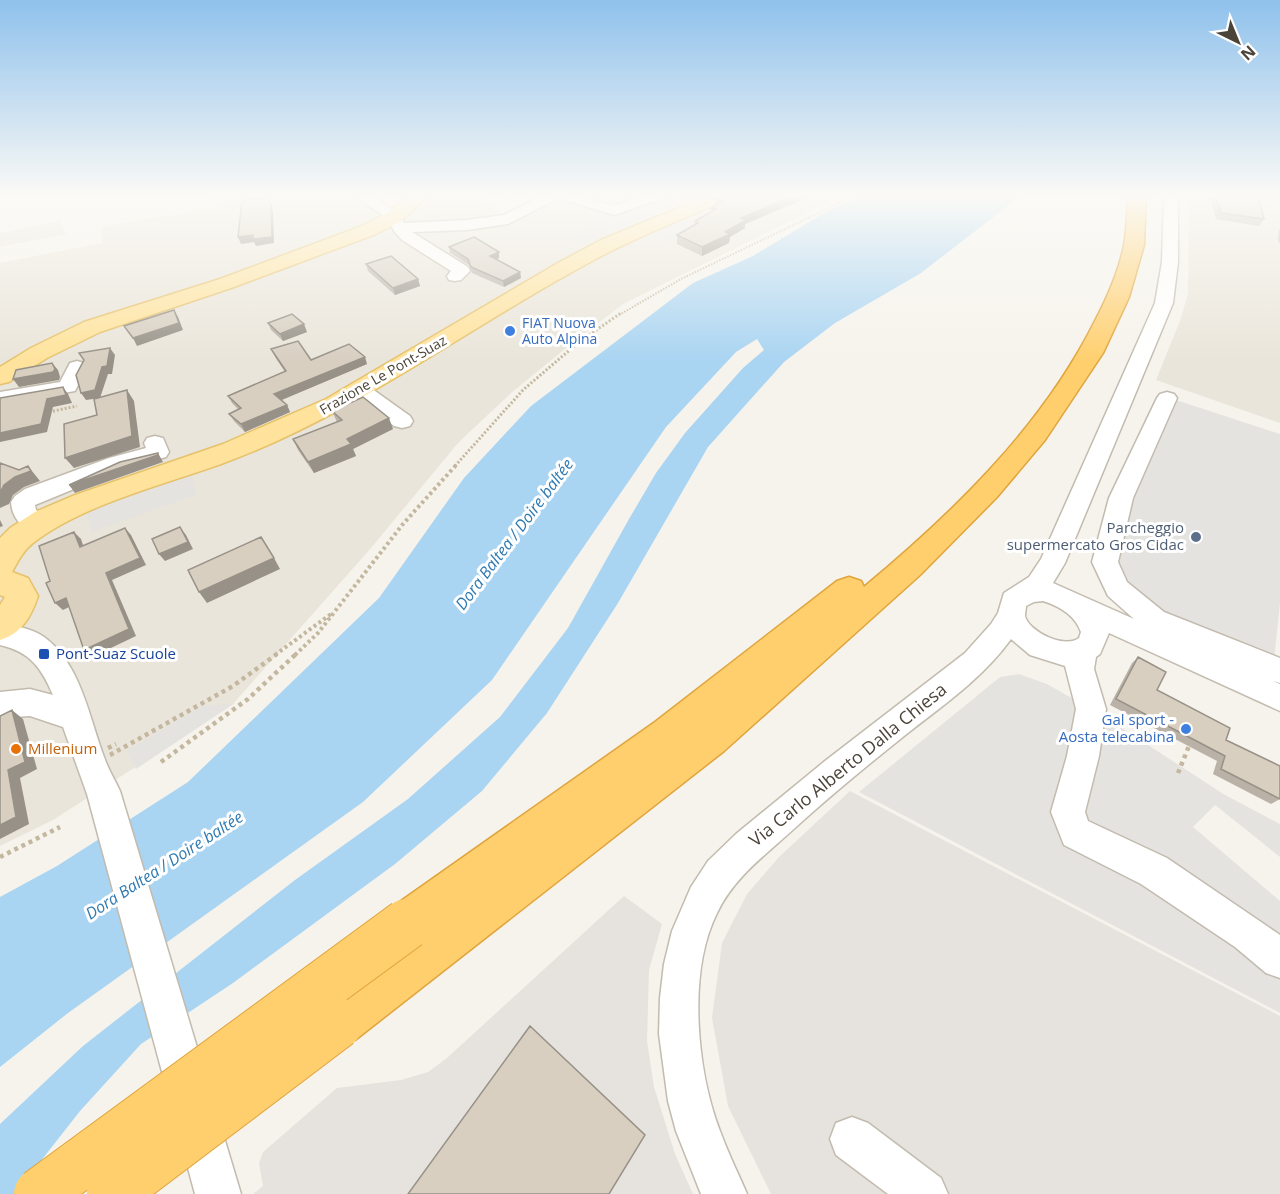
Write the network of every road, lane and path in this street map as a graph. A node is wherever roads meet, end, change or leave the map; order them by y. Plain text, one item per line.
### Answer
1 (313, 251) edge
2 (430, 251) edge
3 (596, 251) edge
4 (742, 251) edge
5 (1114, 251) edge
6 (1132, 251) edge
7 (1170, 251) edge
8 (455, 276) dead end
9 (77, 367) edge
10 (0, 377) edge
11 (361, 390) junction
12 (0, 398) edge
13 (1167, 398) dead end
14 (77, 406) dead end
15 (44, 412) edge
16 (402, 421) dead end
17 (155, 443) dead end
18 (35, 527) junction
19 (1061, 543) junction
20 (1029, 592) junction
21 (7, 593) edge
22 (1077, 605) junction
23 (336, 610) junction
24 (1011, 615) junction
25 (0, 634) edge
26 (1154, 640) junction
27 (1044, 649) junction
28 (1086, 657) junction
29 (1280, 671) edge
30 (959, 675) junction
31 (1280, 698) edge
32 (0, 705) edge
33 (75, 718) junction
34 (1189, 746) edge
35 (161, 762) dead end
36 (1178, 772) dead end
37 (104, 784) junction
38 (60, 827) dead end
39 (0, 857) edge
40 (1280, 959) edge
41 (852, 1139) dead end
42 (215, 1183) edge
43 (39, 1194) edge
44 (112, 1194) edge
45 (724, 1194) edge
46 (925, 1194) edge

1 - 10 main road
2 - 8 street
3 - 11 main road, Frazione Le Pont-Suaz
4 - 23 path
5 - 43 highway, bridge
6 - 44 highway, bridge
7 - 19 street
9 - 12 street
11 - 16 street
11 - 18 main road, Frazione Le Pont-Suaz
13 - 29 street
14 - 15 path
17 - 18 street
18 - 21 main road
19 - 20 street
19 - 22 street
20 - 22 street
20 - 24 street
21 - 37 street
22 - 26 street
22 - 28 street
23 - 35 path
23 - 37 path
24 - 27 street
24 - 30 street, Via Carlo Alberto Dalla Chiesa
25 - 33 street
26 - 28 street
26 - 31 street
27 - 28 street
27 - 30 street, Via Carlo Alberto Dalla Chiesa
28 - 40 street
30 - 45 street, Via Carlo Alberto Dalla Chiesa
32 - 33 street
33 - 37 street
34 - 36 path
37 - 42 street, bridge
38 - 39 path
41 - 46 street

